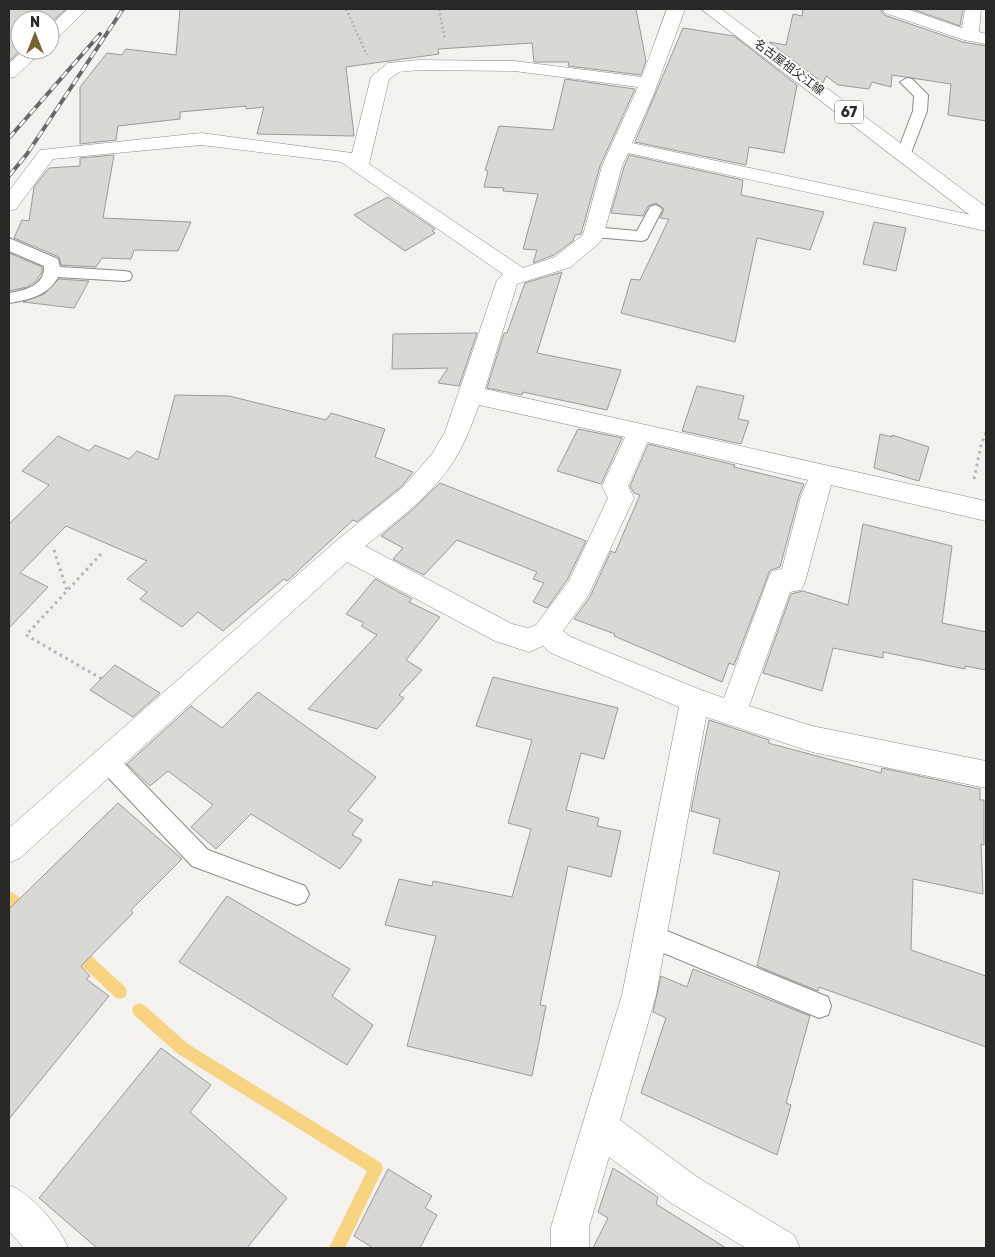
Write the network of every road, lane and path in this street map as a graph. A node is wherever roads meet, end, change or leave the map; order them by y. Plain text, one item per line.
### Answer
1 (78, 9) edge
2 (346, 9) edge
3 (439, 9) edge
4 (676, 9) edge
5 (710, 9) edge
6 (891, 9) edge
7 (972, 9) edge
8 (60, 26) edge
9 (978, 38) edge
10 (23, 60) edge
11 (447, 66) junction
12 (9, 73) edge
13 (379, 79) junction
14 (907, 82) dead end
15 (649, 83) junction
16 (622, 146) junction
17 (904, 153) junction
18 (359, 166) junction
19 (9, 205) edge
20 (655, 210) dead end
21 (986, 217) edge
22 (986, 224) edge
23 (594, 232) junction
24 (9, 243) edge
25 (54, 272) junction
26 (519, 275) junction
27 (124, 276) dead end
28 (9, 298) edge
29 (470, 395) junction
30 (639, 432) junction
31 (986, 433) edge
32 (823, 474) junction
33 (977, 509) edge
34 (345, 548) junction
35 (54, 550) dead end
36 (101, 554) dead end
37 (67, 591) junction
38 (546, 633) junction
39 (102, 678) dead end
40 (695, 701) junction
41 (732, 714) junction
42 (107, 761) junction
43 (986, 774) edge
44 (9, 848) edge
45 (297, 894) dead end
46 (650, 936) junction
47 (819, 1006) dead end
48 (599, 1127) junction
49 (9, 1203) edge
50 (49, 1248) edge
51 (570, 1248) edge
52 (781, 1248) edge

1 - 8 street
2 - 13 path
3 - 11 path
4 - 15 street
5 - 17 street, 名古屋祖父江線 / 67
6 - 9 street
7 - 9 street
10 - 12 street
11 - 13 street
11 - 15 street
13 - 18 street
14 - 17 lane
15 - 16 street
16 - 22 street
16 - 23 street
17 - 21 street, 名古屋祖父江線 / 67
18 - 19 street
18 - 26 street
20 - 23 lane
23 - 26 street
24 - 25 lane
25 - 27 lane
25 - 28 lane
26 - 29 street
29 - 30 street
29 - 34 street
30 - 32 street
30 - 38 street
31 - 33 path
32 - 33 street
32 - 41 street
34 - 38 street
34 - 42 street
35 - 37 path
36 - 37 path
37 - 39 path
38 - 40 street
40 - 41 street
40 - 46 street
41 - 43 street
42 - 44 street
42 - 45 lane
46 - 47 lane
46 - 48 street
48 - 51 street
48 - 52 street
49 - 50 street

